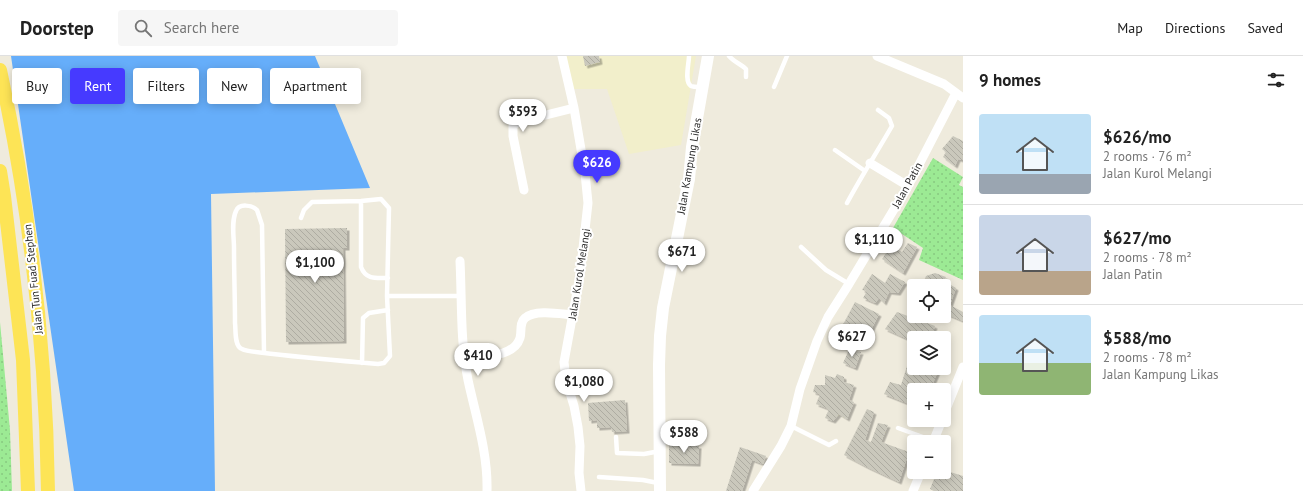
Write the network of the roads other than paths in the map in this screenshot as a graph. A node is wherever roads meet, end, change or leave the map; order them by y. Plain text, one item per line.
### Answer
1 (562, 56) edge
2 (689, 56) edge
3 (708, 56) edge
4 (729, 56) edge
5 (787, 56) edge
6 (881, 57) edge
7 (0, 70) edge
8 (746, 77) dead end
9 (703, 87) junction
10 (774, 87) dead end
11 (960, 95) edge
12 (574, 108) junction
13 (878, 110) dead end
14 (835, 150) dead end
15 (868, 167) junction
16 (0, 171) edge
17 (908, 186) junction
18 (524, 190) dead end
19 (361, 201) junction
20 (847, 203) dead end
21 (301, 218) dead end
22 (801, 247) dead end
23 (460, 261) dead end
24 (388, 278) junction
25 (849, 284) junction
26 (387, 296) junction
27 (462, 296) junction
28 (388, 310) junction
29 (573, 315) junction
30 (264, 352) junction
31 (478, 355) dead end
32 (362, 363) junction
33 (963, 367) edge
34 (951, 397) edge
35 (791, 426) junction
36 (898, 428) dead end
37 (917, 435) edge
38 (616, 437) dead end
39 (836, 441) dead end
40 (660, 451) junction
41 (599, 477) dead end
42 (918, 479) edge
43 (660, 487) edge
44 (28, 491) edge
45 (48, 491) edge
46 (487, 491) edge
47 (581, 491) edge
48 (753, 491) edge
49 (913, 491) edge

1 - 12 street, Jalan Kurol Melangi
2 - 9 lane
3 - 9 main road, Jalan Kampung Likas
4 - 8 lane
5 - 10 lane
6 - 11 street
7 - 45 highway, Jalan Tun Fuad Stephen
9 - 40 main road, Jalan Kampung Likas
11 - 17 street, Jalan Patin
12 - 18 street
12 - 29 street, Jalan Kurol Melangi
13 - 15 lane
14 - 15 lane
15 - 17 street
15 - 20 lane
16 - 44 highway, Jalan Tun Fuad Stephen
17 - 25 street, Jalan Patin
19 - 21 lane
19 - 24 lane
19 - 24 lane
22 - 25 lane
23 - 27 street
24 - 26 lane
25 - 35 street, Jalan Patin
26 - 27 lane
26 - 28 lane
27 - 46 street
28 - 32 lane
28 - 32 lane
29 - 31 street
29 - 47 street, Jalan Kurol Melangi
30 - 30 lane
30 - 32 lane
33 - 34 street
35 - 39 lane
35 - 48 street, Jalan Patin
36 - 37 lane
38 - 40 lane
40 - 43 main road, Jalan Kampung Likas
41 - 43 lane
42 - 49 street

